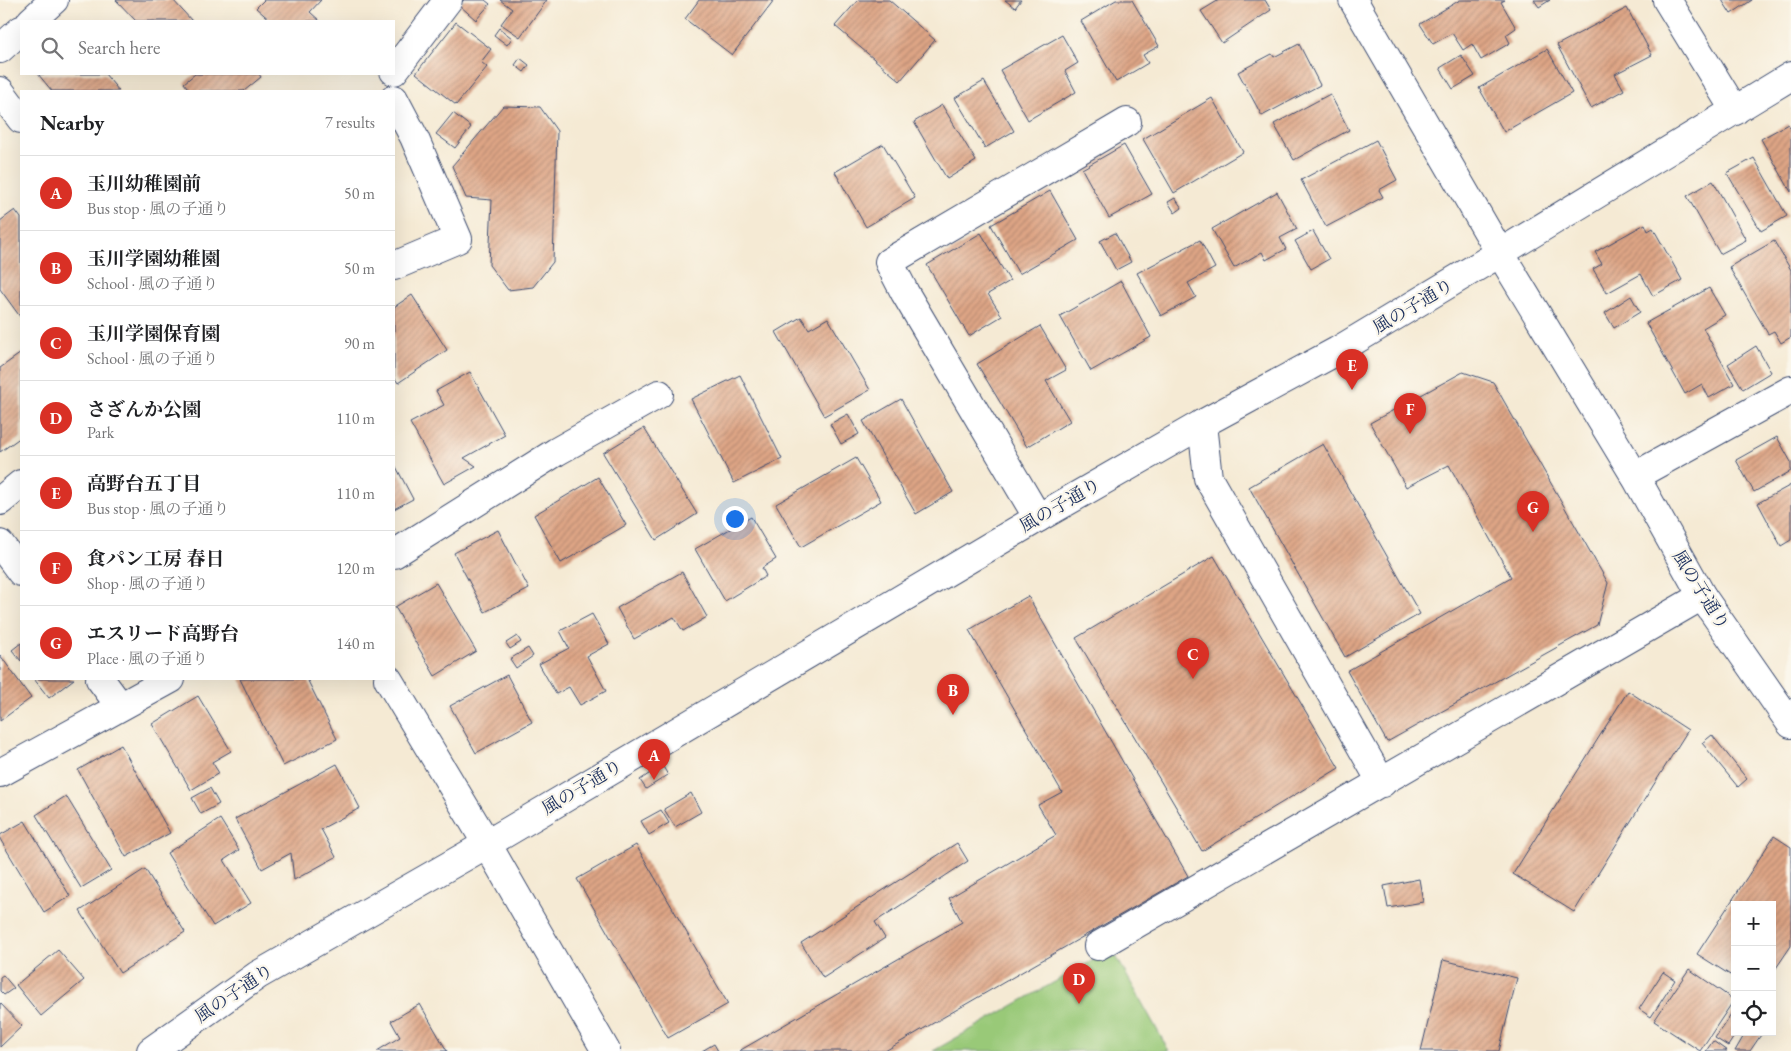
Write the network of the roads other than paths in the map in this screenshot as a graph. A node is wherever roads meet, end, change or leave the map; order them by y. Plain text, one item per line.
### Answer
1 (54, 0) edge
2 (448, 0) edge
3 (1353, 0) edge
4 (1667, 0) edge
5 (32, 20) edge
6 (20, 31) edge
7 (0, 49) edge
8 (395, 70) edge
9 (390, 75) edge
10 (1791, 76) edge
11 (389, 90) edge
12 (0, 91) edge
13 (395, 100) edge
14 (1735, 111) junction
15 (20, 118) edge
16 (1127, 122) dead end
17 (1500, 253) junction
18 (395, 266) edge
19 (1791, 390) edge
20 (659, 394) dead end
21 (1202, 424) junction
22 (1635, 476) junction
23 (20, 485) edge
24 (0, 501) edge
25 (1038, 518) junction
26 (0, 544) edge
27 (395, 553) edge
28 (20, 571) edge
29 (1702, 596) junction
30 (101, 680) edge
31 (169, 680) edge
32 (389, 680) edge
33 (120, 706) junction
34 (1791, 724) edge
35 (0, 773) edge
36 (1382, 783) junction
37 (487, 844) junction
38 (1098, 946) dead end
39 (151, 1051) edge
40 (606, 1051) edge

1 - 5 street
2 - 8 street
3 - 17 street
4 - 14 street
6 - 7 street
9 - 11 street
10 - 14 street
12 - 15 street
13 - 18 street
14 - 17 street
16 - 25 street
17 - 21 street, 風の子通り
17 - 22 street, 風の子通り
19 - 22 street
20 - 27 street
21 - 25 street, 風の子通り
21 - 36 street
22 - 29 street, 風の子通り
23 - 24 street
25 - 37 street, 風の子通り
26 - 28 street
29 - 34 street, 風の子通り
29 - 36 street
30 - 33 street
31 - 33 street
32 - 37 street
33 - 35 street
36 - 38 street
37 - 39 street, 風の子通り
37 - 40 street

